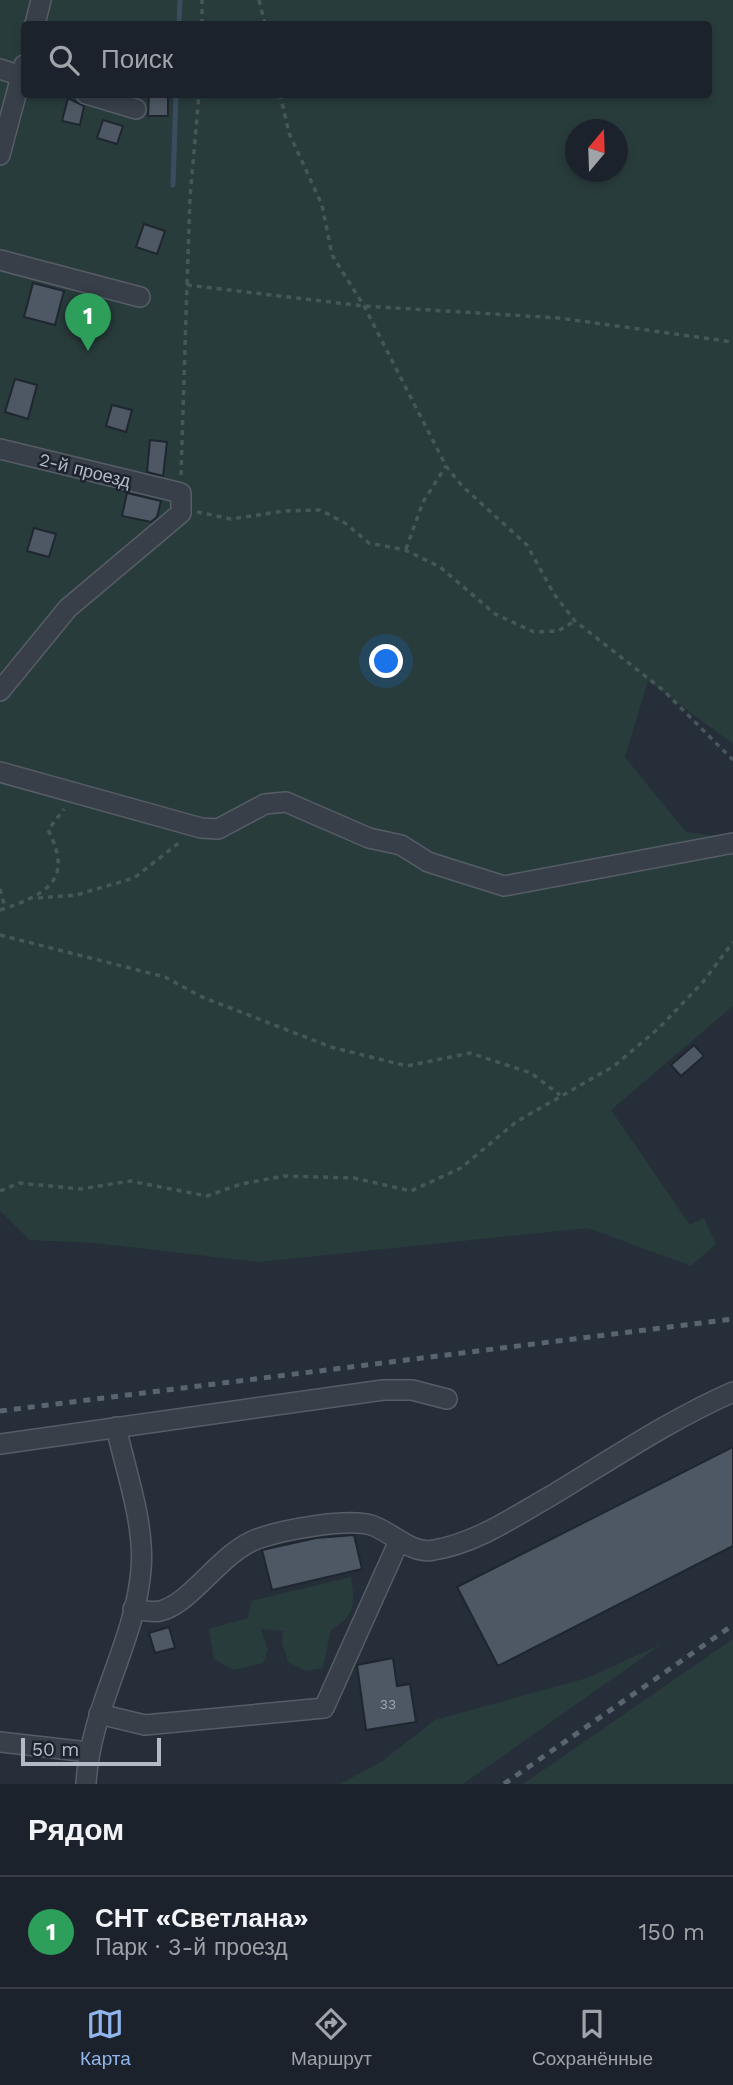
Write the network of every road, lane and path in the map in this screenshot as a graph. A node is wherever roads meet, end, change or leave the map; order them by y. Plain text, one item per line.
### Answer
1 (41, 0) edge
2 (202, 0) edge
3 (260, 0) edge
4 (36, 21) edge
5 (202, 21) edge
6 (264, 21) edge
7 (0, 69) edge
8 (21, 72) edge
9 (21, 83) edge
10 (99, 98) edge
11 (199, 98) edge
12 (281, 98) edge
13 (136, 109) dead end
14 (0, 155) edge
15 (0, 260) edge
16 (187, 285) junction
17 (140, 297) dead end
18 (363, 306) junction
19 (733, 342) edge
20 (0, 449) edge
21 (446, 466) junction
22 (176, 492) junction
23 (181, 513) junction
24 (405, 550) junction
25 (575, 621) junction
26 (0, 691) edge
27 (733, 760) edge
28 (0, 772) edge
29 (72, 807) dead end
30 (201, 828) junction
31 (733, 843) edge
32 (0, 890) edge
33 (36, 898) junction
34 (3, 909) edge
35 (0, 935) edge
36 (733, 942) edge
37 (560, 1095) junction
38 (0, 1191) edge
39 (733, 1392) edge
40 (447, 1399) dead end
41 (116, 1427) junction
42 (0, 1444) edge
43 (400, 1541) junction
44 (133, 1609) junction
45 (99, 1714) junction
46 (0, 1742) edge
47 (88, 1752) junction
48 (86, 1784) edge

1 - 4 street
2 - 5 path
3 - 6 path
7 - 8 street
9 - 14 street
10 - 13 street
11 - 16 path
12 - 18 path
15 - 17 street
16 - 18 path
16 - 22 path
18 - 19 path
18 - 21 path
20 - 22 street, 2-й проезд
21 - 24 path
21 - 25 path
22 - 23 street
23 - 24 path
23 - 26 street
24 - 25 path
25 - 27 path
28 - 30 street
29 - 33 path
30 - 31 street
30 - 33 path
32 - 34 path
33 - 34 path
35 - 37 path
36 - 37 path
37 - 38 path
39 - 43 street
40 - 41 street
41 - 42 street
41 - 44 street
43 - 44 street
43 - 45 street
44 - 45 street
45 - 47 street
46 - 47 street
47 - 48 street

